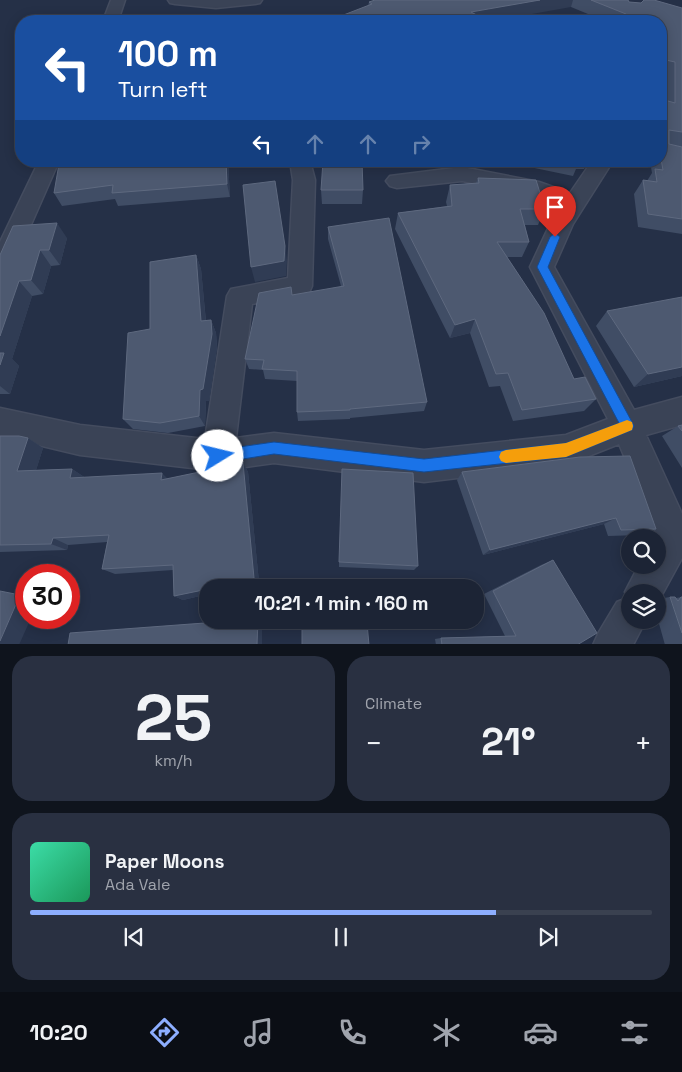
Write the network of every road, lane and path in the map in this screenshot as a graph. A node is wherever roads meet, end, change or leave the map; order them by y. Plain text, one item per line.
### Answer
1 (118, 0) edge
2 (175, 0) edge
3 (255, 0) edge
4 (113, 15) edge
5 (46, 167) edge
6 (301, 167) edge
7 (599, 167) edge
8 (397, 181) dead end
9 (576, 204) junction
10 (0, 268) edge
11 (682, 411) edge
12 (0, 422) edge
13 (627, 426) junction
14 (218, 456) junction
15 (648, 584) edge
16 (621, 629) edge
17 (612, 644) edge

1 - 4 street
2 - 3 street
5 - 10 street
6 - 14 street
7 - 9 street
8 - 9 street
9 - 13 street
11 - 13 street
12 - 14 street
13 - 14 street
13 - 15 street
16 - 17 street

